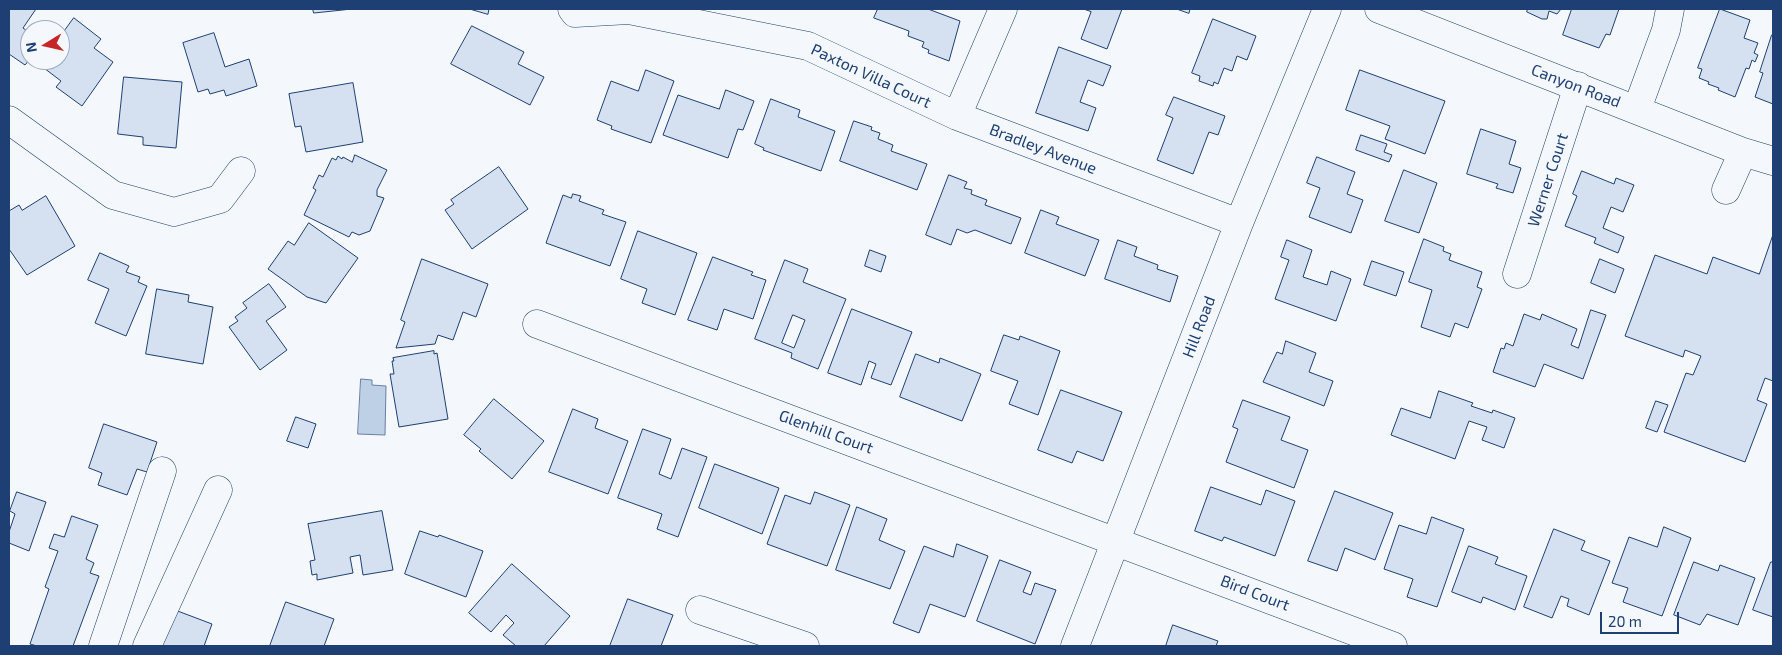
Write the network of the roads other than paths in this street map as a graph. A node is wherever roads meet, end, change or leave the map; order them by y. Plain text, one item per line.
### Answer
1 (1003, 9) edge
2 (1326, 9) edge
3 (1380, 9) edge
4 (1670, 9) edge
5 (574, 11) edge
6 (1578, 86) junction
7 (1637, 109) junction
8 (957, 116) junction
9 (9, 120) edge
10 (1743, 152) junction
11 (1773, 161) edge
12 (241, 171) dead end
13 (1726, 190) dead end
14 (1239, 223) junction
15 (1517, 274) dead end
16 (537, 324) dead end
17 (162, 471) dead end
18 (218, 490) dead end
19 (1116, 540) junction
20 (700, 610) dead end
21 (103, 646) edge
22 (147, 646) edge
23 (805, 646) edge
24 (1075, 646) edge
25 (1393, 646) edge

1 - 8 street
2 - 14 street, Hill Road
3 - 6 street, Canyon Road
4 - 7 street
5 - 8 street, Paxton Villa Court
6 - 7 street, Canyon Road
6 - 15 street, Werner Court
7 - 10 street, Canyon Road
8 - 14 street, Bradley Avenue
9 - 12 street
10 - 11 street, Canyon Road
10 - 13 street
14 - 19 street, Hill Road
16 - 19 street, Glenhill Court
17 - 21 street
18 - 22 street
19 - 24 street, Hill Road
19 - 25 street, Bird Court
20 - 23 street

